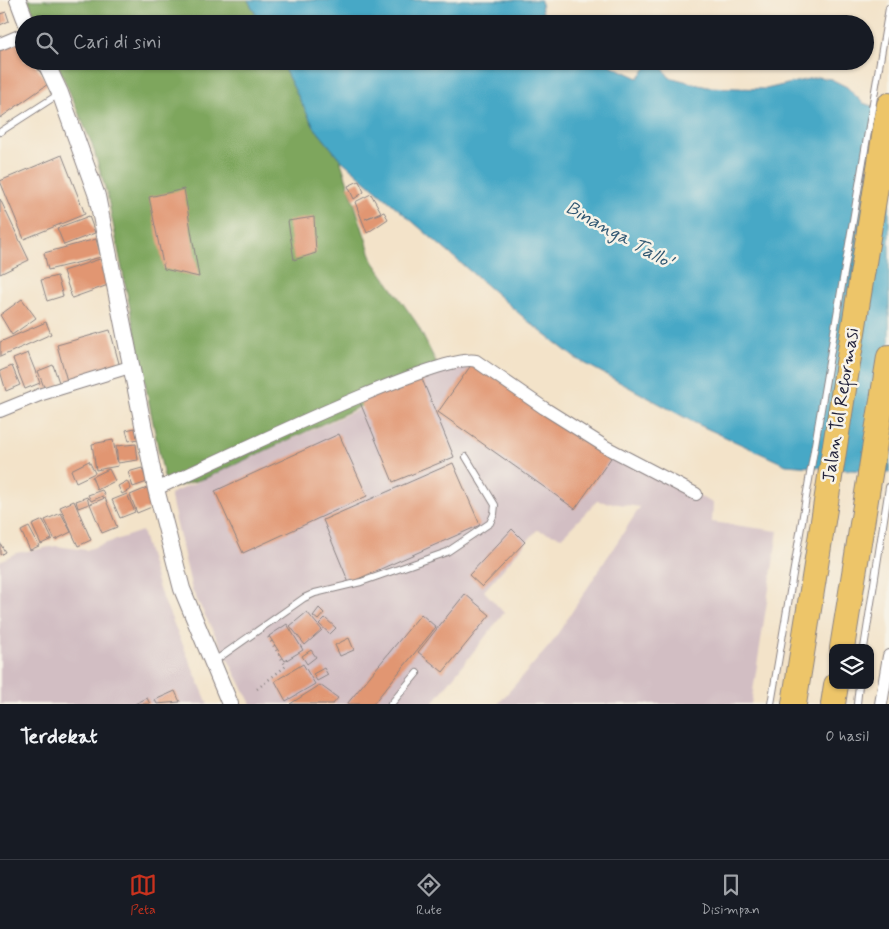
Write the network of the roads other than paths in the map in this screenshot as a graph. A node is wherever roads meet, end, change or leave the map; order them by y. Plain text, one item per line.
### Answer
1 (18, 0) edge
2 (889, 9) edge
3 (24, 15) edge
4 (15, 38) edge
5 (0, 44) edge
6 (49, 70) edge
7 (60, 93) junction
8 (889, 105) edge
9 (0, 132) edge
10 (889, 358) edge
11 (133, 366) junction
12 (0, 411) edge
13 (466, 457) dead end
14 (889, 487) edge
15 (156, 489) junction
16 (696, 494) dead end
17 (806, 558) junction
18 (866, 568) junction
19 (843, 644) edge
20 (864, 644) edge
21 (889, 656) edge
22 (212, 663) junction
23 (417, 673) dead end
24 (837, 689) edge
25 (838, 689) edge
26 (859, 689) edge
27 (230, 704) edge
28 (391, 704) edge
29 (771, 704) edge
30 (794, 704) edge
31 (832, 704) edge
32 (839, 704) edge
33 (857, 704) edge
34 (881, 704) edge

1 - 3 street
2 - 17 lane
4 - 5 street
6 - 7 street
7 - 9 lane
7 - 11 street
8 - 17 highway, Jalan Tol Reformasi
10 - 18 highway
11 - 12 street
11 - 15 street
13 - 22 lane
14 - 18 lane
15 - 16 street
15 - 22 street
17 - 29 lane
17 - 30 highway, Jalan Tol Reformasi
18 - 19 highway
18 - 20 lane
21 - 34 street
22 - 27 street
23 - 28 lane
24 - 31 highway
25 - 32 highway
26 - 33 lane

